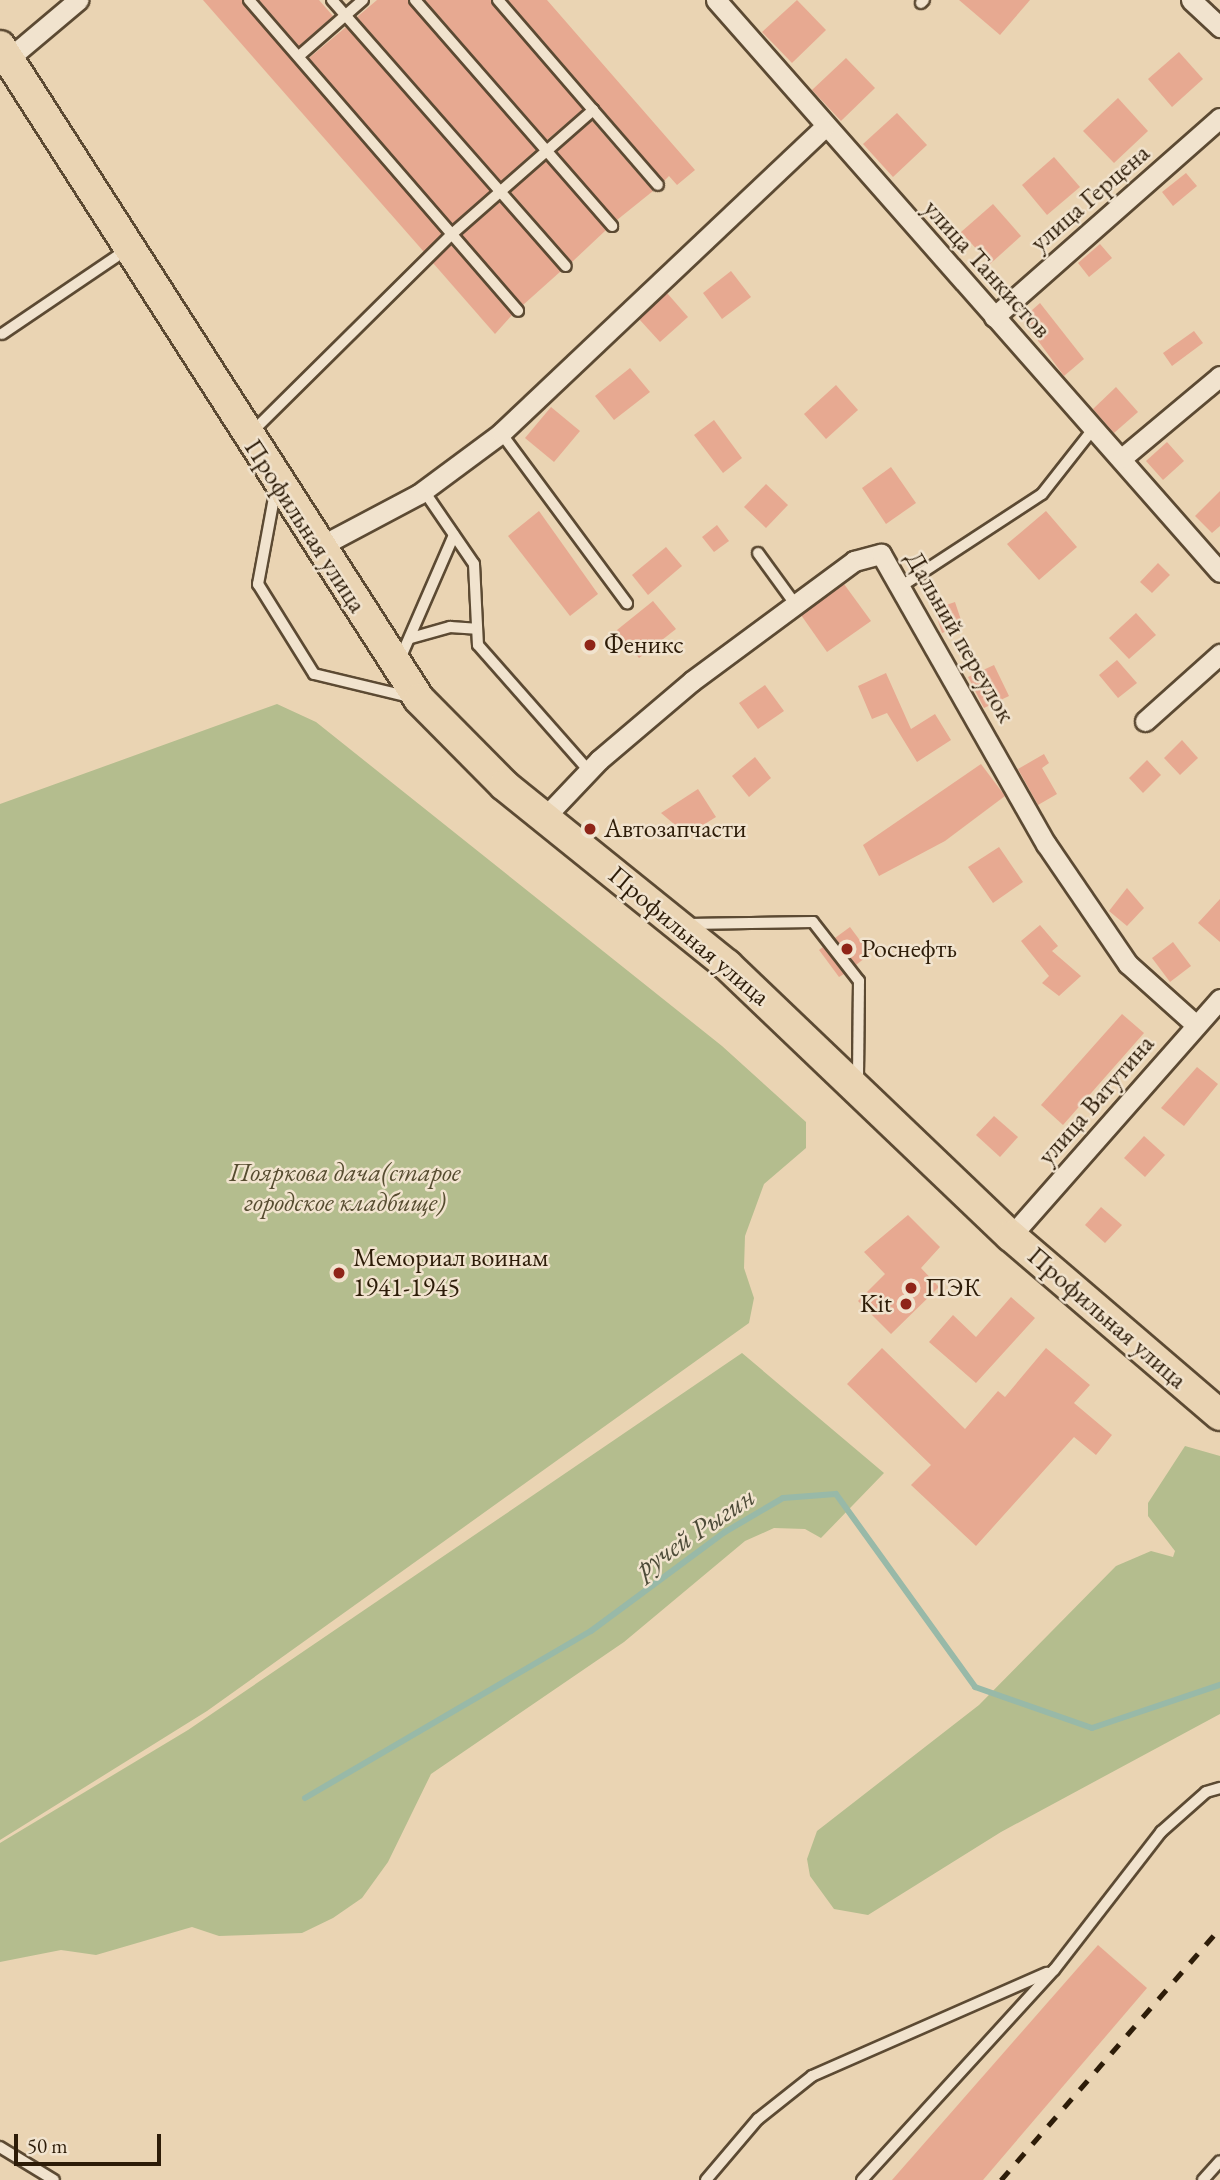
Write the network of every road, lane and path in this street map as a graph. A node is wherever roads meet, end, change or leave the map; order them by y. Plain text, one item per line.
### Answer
1 (78, 0) edge
2 (249, 0) edge
3 (332, 0) edge
4 (363, 0) edge
5 (415, 0) edge
6 (498, 0) edge
7 (716, 0) edge
8 (1191, 0) edge
9 (345, 16) junction
10 (1220, 27) edge
11 (4, 52) edge
12 (299, 56) junction
13 (593, 110) junction
14 (1220, 118) edge
15 (824, 128) junction
16 (546, 151) junction
17 (658, 185) dead end
18 (498, 194) junction
19 (612, 226) dead end
20 (452, 234) junction
21 (128, 249) junction
22 (566, 266) dead end
23 (518, 310) dead end
24 (994, 317) junction
25 (2, 334) dead end
26 (1220, 376) edge
27 (1094, 427) junction
28 (501, 433) junction
29 (247, 436) junction
30 (1122, 458) junction
31 (276, 483) junction
32 (424, 491) junction
33 (454, 535) junction
34 (317, 548) junction
35 (758, 553) dead end
36 (1220, 572) edge
37 (903, 585) junction
38 (627, 603) dead end
39 (796, 604) junction
40 (476, 629) junction
41 (411, 638) junction
42 (1220, 654) edge
43 (396, 666) junction
44 (419, 699) junction
45 (1145, 721) dead end
46 (590, 772) junction
47 (544, 818) junction
48 (680, 925) junction
49 (1220, 999) edge
50 (1196, 1025) junction
51 (858, 1085) junction
52 (1011, 1236) junction
53 (1217, 1407) edge
54 (1220, 1788) edge
55 (1054, 1970) junction
56 (0, 2147) edge
57 (1220, 2161) edge
58 (54, 2180) edge
59 (706, 2180) edge
60 (862, 2180) edge
61 (1203, 2180) edge

1 - 11 street
2 - 12 lane
3 - 9 lane
4 - 9 lane
5 - 16 lane
6 - 13 lane
7 - 15 street, улица Танкистов
8 - 10 street
9 - 12 lane
9 - 18 lane
11 - 21 main road, Профильная улица
12 - 20 lane
13 - 16 lane
13 - 17 lane
14 - 24 street, улица Герцена
15 - 24 street, улица Танкистов
15 - 28 street
16 - 18 lane
16 - 19 lane
18 - 20 lane
18 - 22 lane
20 - 23 lane
20 - 29 lane
21 - 25 lane
21 - 29 main road, Профильная улица
24 - 27 street, улица Танкистов
26 - 30 street
27 - 30 street, улица Танкистов
27 - 37 lane
28 - 32 street
28 - 38 lane
29 - 31 main road, Профильная улица
30 - 36 street, улица Танкистов
31 - 34 main road, Профильная улица
31 - 44 lane
32 - 33 lane
32 - 34 street
33 - 40 lane
33 - 41 lane
34 - 43 main road, Профильная улица
35 - 39 lane
37 - 39 street, Дальний переулок
37 - 50 street, Дальний переулок
39 - 46 street, Дальний переулок
40 - 41 lane
40 - 46 lane
41 - 43 lane
42 - 45 street
43 - 44 main road, Профильная улица
44 - 47 main road, Профильная улица
46 - 47 street, Дальний переулок
47 - 48 main road, Профильная улица
48 - 51 main road, Профильная улица
48 - 51 lane
49 - 50 street, улица Ватутина
50 - 52 street, улица Ватутина
51 - 52 main road, Профильная улица
52 - 53 main road, Профильная улица
54 - 55 lane
55 - 59 lane
55 - 60 lane
56 - 58 lane
57 - 61 lane

